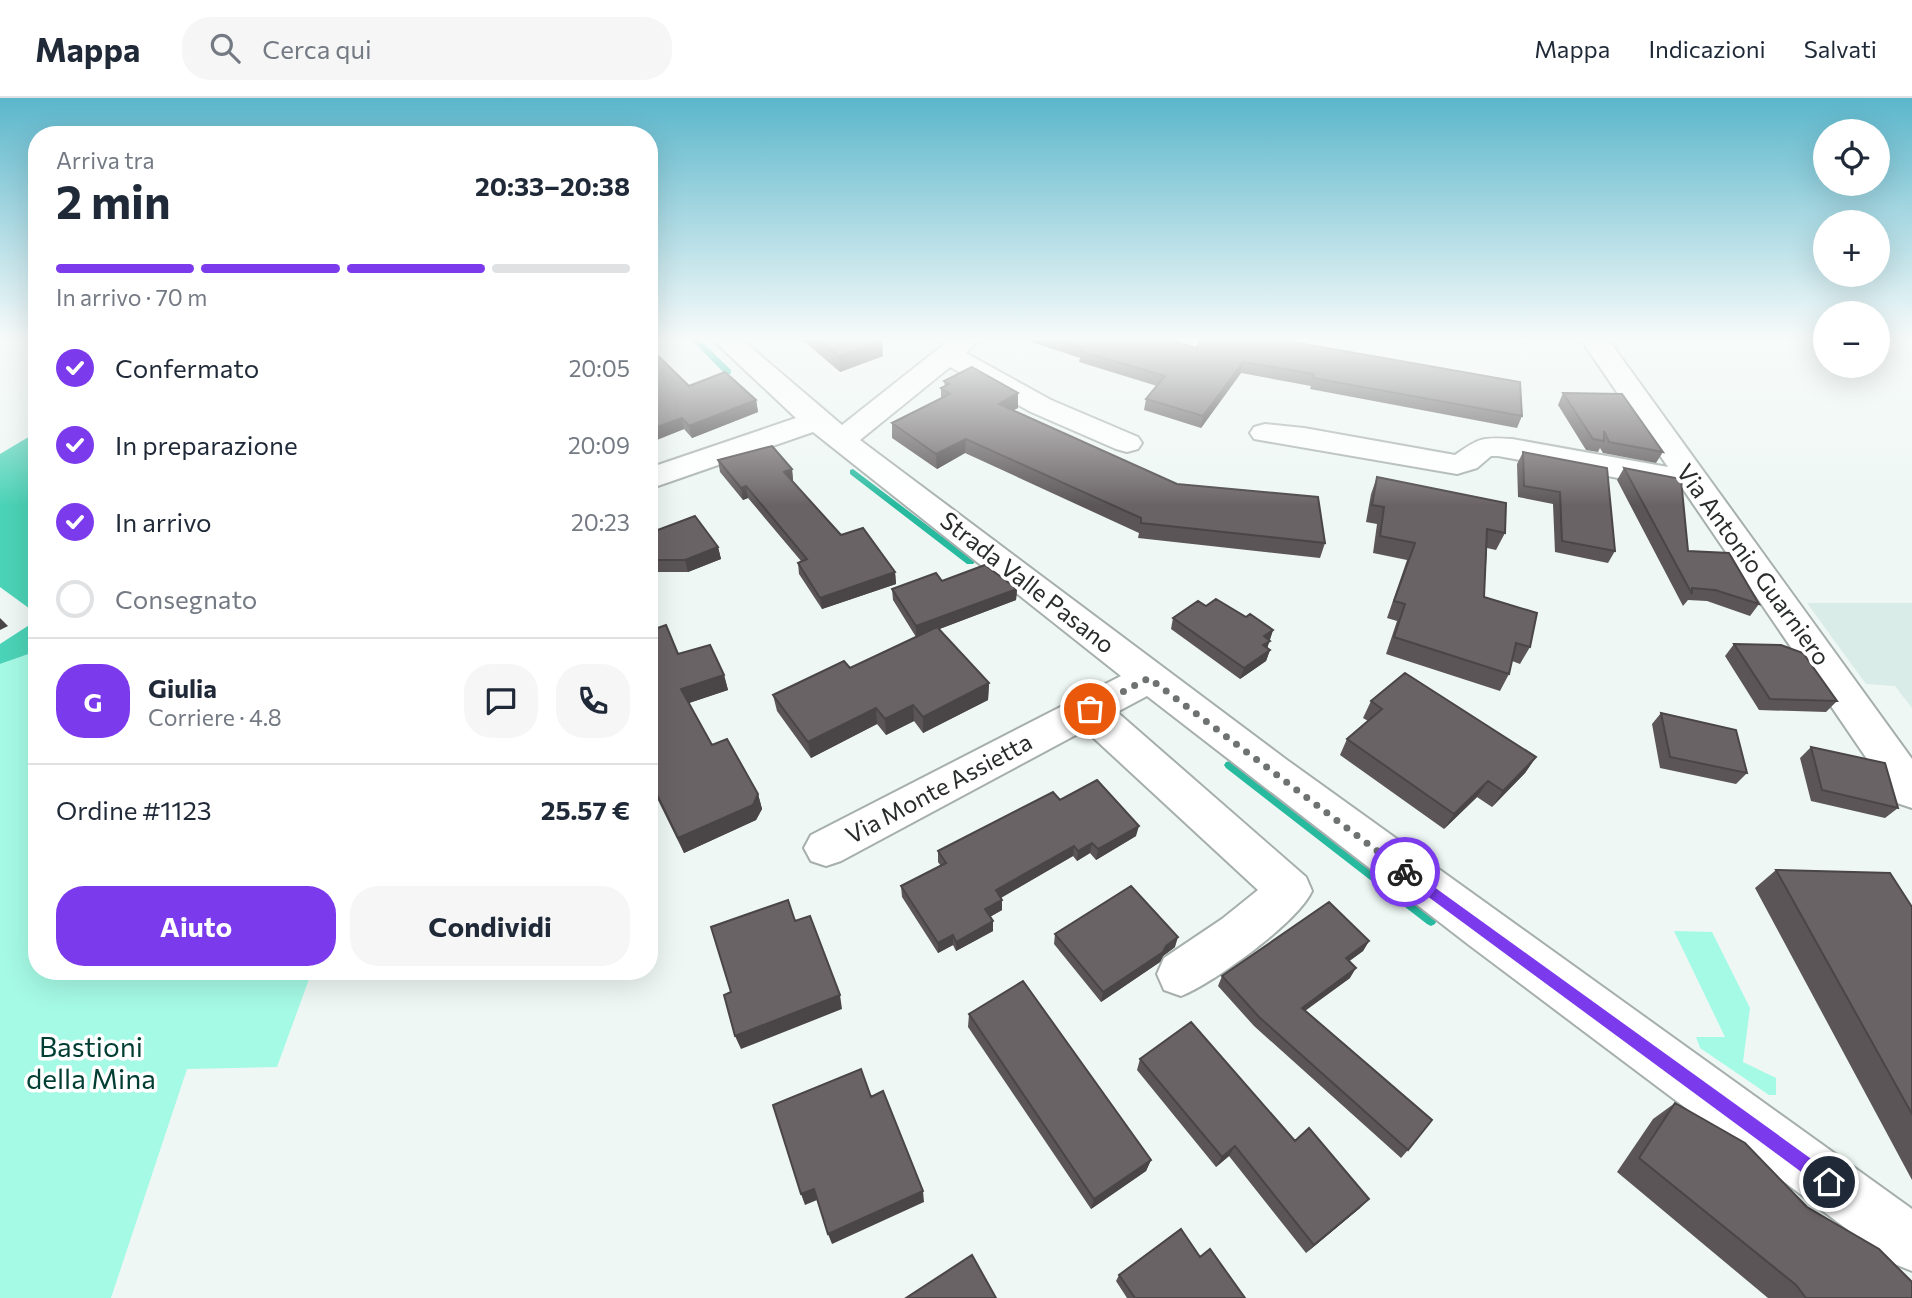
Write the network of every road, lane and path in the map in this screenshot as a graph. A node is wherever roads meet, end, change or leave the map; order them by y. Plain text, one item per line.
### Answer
1 (787, 394) edge
2 (884, 394) edge
3 (1024, 394) edge
4 (1632, 394) edge
5 (828, 431) junction
6 (1265, 433) dead end
7 (1127, 443) dead end
8 (658, 477) edge
9 (1692, 482) junction
10 (1149, 678) junction
11 (1090, 709) junction
12 (1912, 792) edge
13 (826, 848) dead end
14 (1181, 974) dead end
15 (1912, 1243) edge

1 - 5 street, Strada Valle Pasano
2 - 5 street
3 - 7 street
4 - 9 street, Via Antonio Guarniero
5 - 8 street
5 - 10 street, Strada Valle Pasano
6 - 9 street
9 - 12 street, Via Antonio Guarniero
10 - 11 street, Via Monte Assietta
10 - 15 street, Strada Valle Pasano
11 - 13 street, Via Monte Assietta
11 - 14 street

